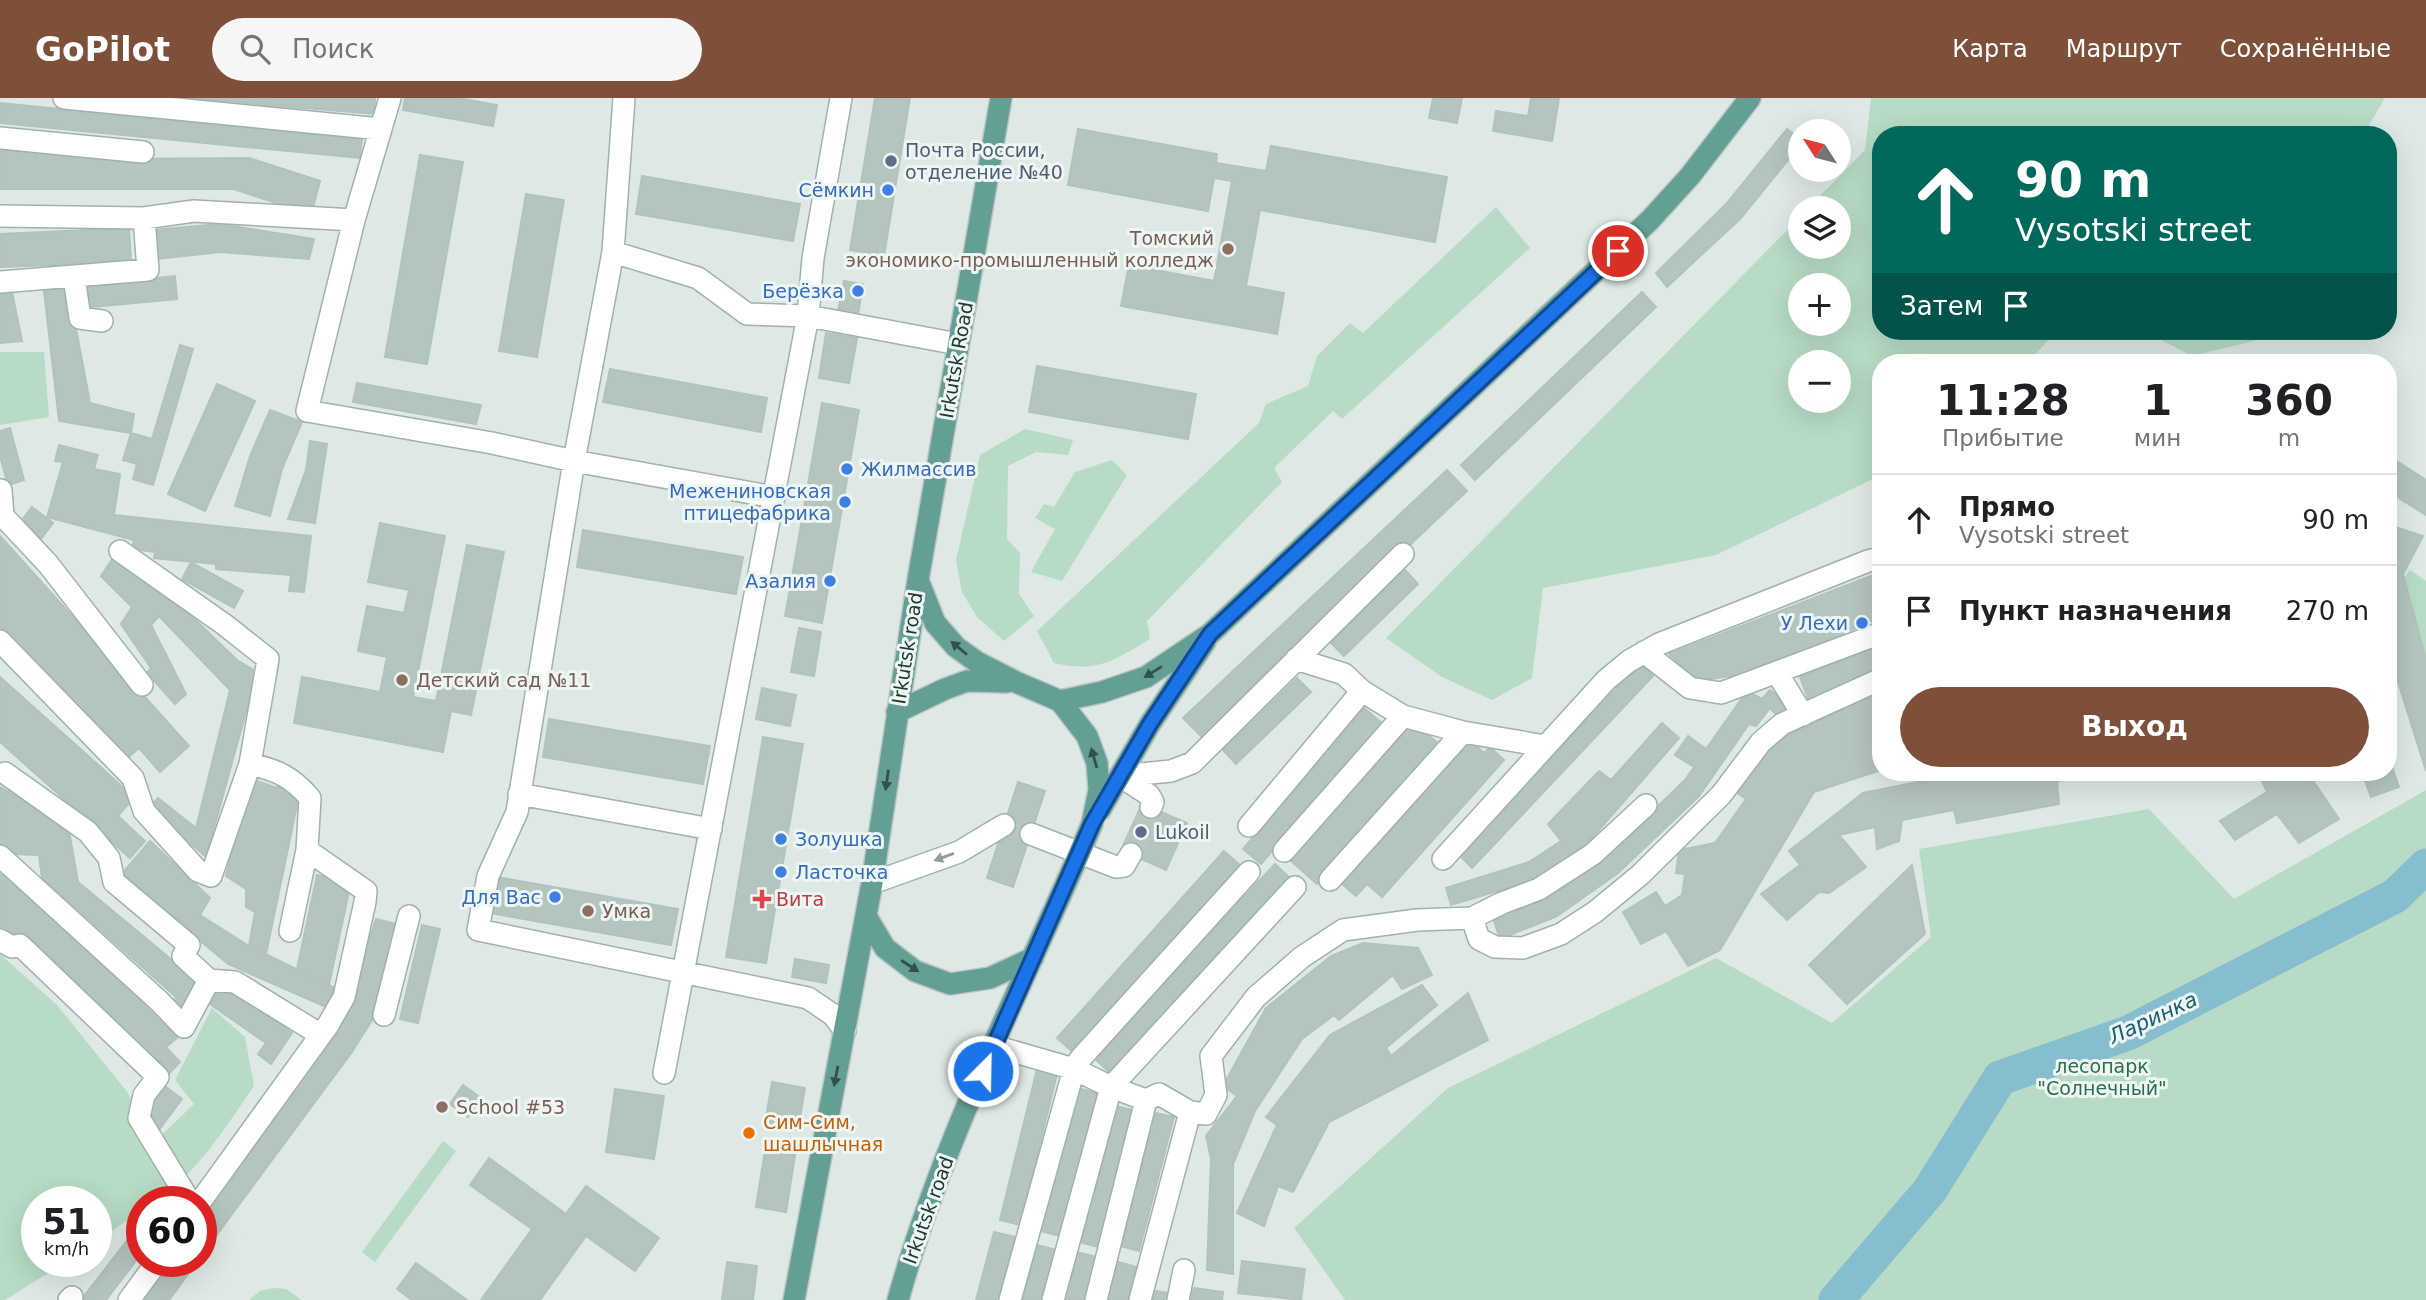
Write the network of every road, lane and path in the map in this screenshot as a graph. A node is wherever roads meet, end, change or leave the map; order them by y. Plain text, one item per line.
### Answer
1 (64, 98) edge
2 (390, 98) edge
3 (624, 98) edge
4 (841, 98) edge
5 (1000, 98) edge
6 (1750, 98) edge
7 (381, 129) junction
8 (0, 138) edge
9 (143, 152) dead end
10 (0, 216) edge
11 (144, 218) junction
12 (354, 219) junction
13 (613, 252) junction
14 (74, 277) junction
15 (0, 282) edge
16 (808, 316) junction
17 (102, 321) dead end
18 (958, 344) junction
19 (574, 461) junction
20 (1, 490) edge
21 (774, 497) junction
22 (120, 551) dead end
23 (1403, 554) dead end
24 (1872, 560) edge
25 (918, 580) junction
26 (1210, 634) junction
27 (1872, 636) edge
28 (0, 641) edge
29 (1644, 652) junction
30 (1296, 659) junction
31 (1777, 673) junction
32 (1017, 683) junction
33 (1872, 683) edge
34 (142, 685) dead end
35 (1362, 691) junction
36 (1060, 701) junction
37 (897, 712) junction
38 (1802, 715) junction
39 (1403, 716) junction
40 (1463, 732) junction
41 (1545, 746) junction
42 (250, 764) junction
43 (5, 773) dead end
44 (1120, 776) junction
45 (519, 794) junction
46 (1646, 805) dead end
47 (1151, 807) dead end
48 (1092, 824) junction
49 (1004, 825) dead end
50 (1249, 826) dead end
51 (711, 829) junction
52 (1031, 834) tunnel mouth
53 (307, 850) junction
54 (1284, 851) dead end
55 (1080, 852) junction
56 (1131, 854) dead end
57 (0, 856) edge
58 (1443, 859) dead end
59 (1249, 872) dead end
60 (1330, 880) dead end
61 (872, 883) junction
62 (1295, 887) dead end
63 (410, 916) dead end
64 (866, 916) junction
65 (1472, 918) junction
66 (290, 931) dead end
67 (0, 940) edge
68 (1033, 958) junction
69 (684, 973) junction
70 (209, 980) junction
71 (384, 1015) dead end
72 (845, 1031) junction
73 (321, 1035) junction
74 (994, 1046) junction
75 (1074, 1069) junction
76 (664, 1073) dead end
77 (1111, 1087) junction
78 (1146, 1100) junction
79 (1190, 1112) junction
80 (180, 1186) edge
81 (212, 1186) edge
82 (1184, 1270) dead end
83 (146, 1277) edge
84 (129, 1300) edge
85 (794, 1300) edge
86 (898, 1300) edge
87 (1010, 1300) edge
88 (1054, 1300) edge
89 (1096, 1300) edge
90 (1140, 1300) edge
91 (1178, 1300) edge

1 - 7 lane
2 - 7 lane
3 - 13 lane
4 - 16 lane
5 - 18 main road, Irkutsk Road
6 - 26 main road
7 - 12 lane
8 - 9 lane
10 - 11 lane
11 - 12 lane
11 - 14 lane
12 - 19 lane
13 - 16 lane
13 - 19 lane
14 - 15 lane
14 - 17 lane
16 - 18 lane
16 - 21 lane
18 - 25 main road, Irkutsk Road
19 - 21 lane
19 - 45 lane
20 - 34 lane
21 - 51 lane
22 - 42 lane
23 - 30 lane
24 - 29 lane
32 -> 25 main road, Irkutsk road
25 - 37 main road, Irkutsk road
26 -> 36 main road
26 - 44 main road
27 - 31 lane
28 - 42 lane
29 - 31 lane
29 - 41 lane
30 - 35 lane
30 - 44 lane
31 - 38 lane
32 - 36 main road, Irkutsk road
32 - 37 main road
33 - 38 lane
35 - 39 lane
35 - 50 lane
48 -> 36 main road, Irkutsk road
37 -> 61 main road, Irkutsk road
38 - 65 lane
39 - 40 lane
39 - 54 lane
40 - 41 lane
40 - 60 lane
41 - 58 lane
42 - 53 lane
43 - 70 lane
44 - 47 lane
44 - 48 main road
45 - 51 lane
45 - 69 lane
46 - 65 lane
48 - 55 main road, Irkutsk road
49 -> 61 lane
51 - 69 lane
52 - 55 lane
53 - 66 lane
53 - 73 lane
55 - 56 lane
55 - 68 main road, Irkutsk road
57 - 70 lane
59 - 75 lane
61 - 64 main road, Irkutsk road
62 - 77 lane
63 - 71 lane
64 -> 68 main road
64 - 72 main road, Irkutsk road
65 - 79 lane
67 - 80 lane
68 - 74 main road, Irkutsk road
69 - 72 lane
69 - 76 lane
70 - 73 lane
72 -> 85 main road, Irkutsk road
73 - 81 lane
74 - 75 lane
74 - 86 main road, Irkutsk road
75 - 77 lane
75 - 87 lane
77 - 78 lane
77 - 88 lane
78 - 79 lane
78 - 89 lane
79 - 90 lane
82 - 91 lane
83 - 84 lane

